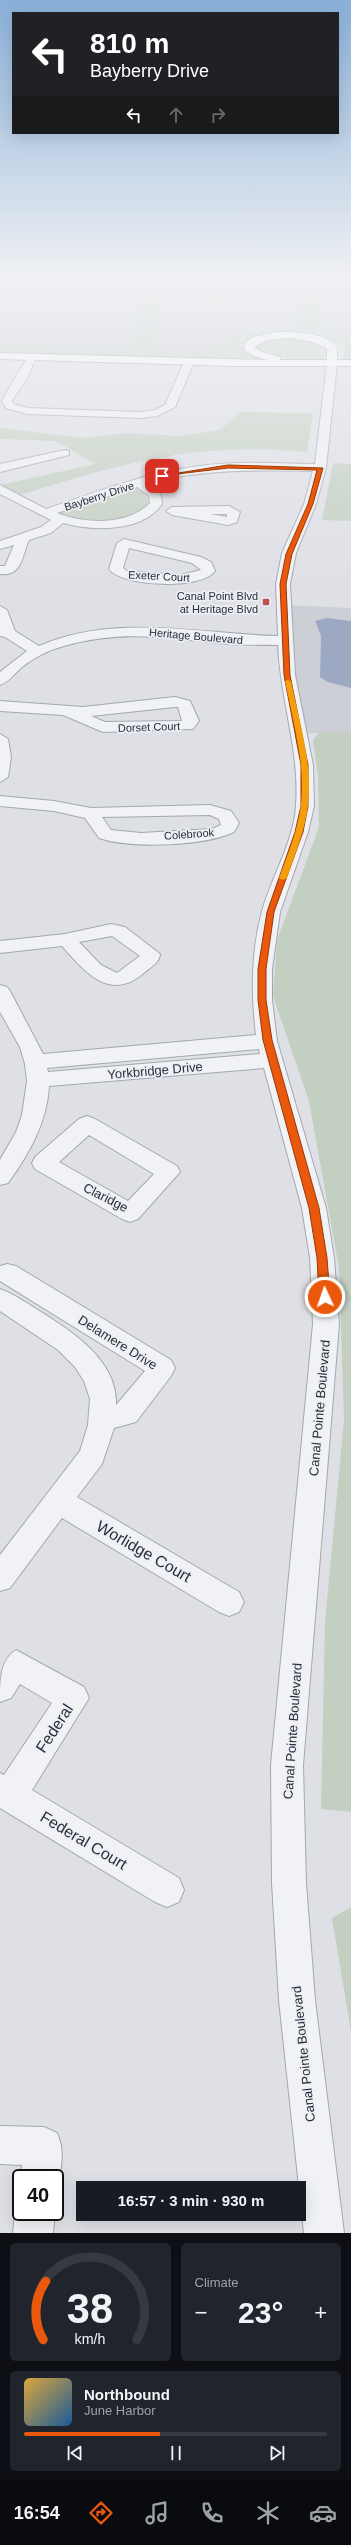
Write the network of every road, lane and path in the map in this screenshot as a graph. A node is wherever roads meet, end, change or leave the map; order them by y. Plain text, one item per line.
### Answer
1 (21, 379) edge
2 (181, 379) edge
3 (330, 379) edge
4 (65, 454) dead end
5 (0, 468) edge
6 (320, 468) junction
7 (140, 483) junction
8 (0, 490) edge
9 (153, 508) junction
10 (172, 511) dead end
11 (45, 513) junction
12 (60, 519) junction
13 (115, 523) junction
14 (23, 538) junction
15 (124, 543) junction
16 (0, 545) edge
17 (0, 570) edge
18 (0, 610) edge
19 (4, 633) edge
20 (285, 641) junction
21 (39, 652) junction
22 (0, 680) edge
23 (0, 706) edge
24 (66, 711) junction
25 (0, 739) edge
26 (0, 776) edge
27 (0, 802) edge
28 (93, 814) junction
29 (69, 939) dead end
30 (0, 947) edge
31 (0, 991) edge
32 (269, 1050) junction
33 (37, 1071) junction
34 (16, 1156) junction
35 (43, 1163) junction
36 (0, 1177) edge
37 (7, 1273) dead end
38 (0, 1298) edge
39 (104, 1419) junction
40 (59, 1501) junction
41 (0, 1578) edge
42 (230, 1602) dead end
43 (0, 1687) edge
44 (5, 1792) edge
45 (167, 1890) dead end
46 (0, 2145) edge
47 (41, 2169) edge
48 (34, 2221) edge
49 (33, 2233) edge
50 (324, 2233) edge

1 - 2 street
3 - 6 street, Canal Pointe Boulevard
4 - 5 street
6 - 7 street, Bayberry Drive
6 - 20 street, Canal Pointe Boulevard
7 - 9 street
7 - 11 street, Bayberry Drive
8 - 11 street
9 - 10 street
9 - 13 street
11 - 12 street
12 - 13 street
12 - 14 street
13 - 15 street
14 - 16 street
14 - 17 street
15 - 15 street, Exeter Court
18 - 19 street
19 - 21 street
20 - 21 street, Heritage Boulevard
20 - 32 street, Canal Pointe Boulevard
21 - 22 street, Heritage Boulevard
23 - 24 street, Dorset Court
24 - 24 street, Dorset Court
25 - 26 street
27 - 28 street
28 - 28 street, Colebrook
29 - 30 street
31 - 33 street
32 - 33 street, Yorkbridge Drive
32 - 50 street, Canal Pointe Boulevard
33 - 34 street
34 - 35 street
34 - 36 street
35 - 35 street, Claridge
37 - 39 street, Delamere Drive
38 - 39 street
39 - 40 street
40 - 41 street
40 - 42 street, Worlidge Court
43 - 44 street, Federal
44 - 45 street, Federal Court
46 - 47 street
48 - 49 street

